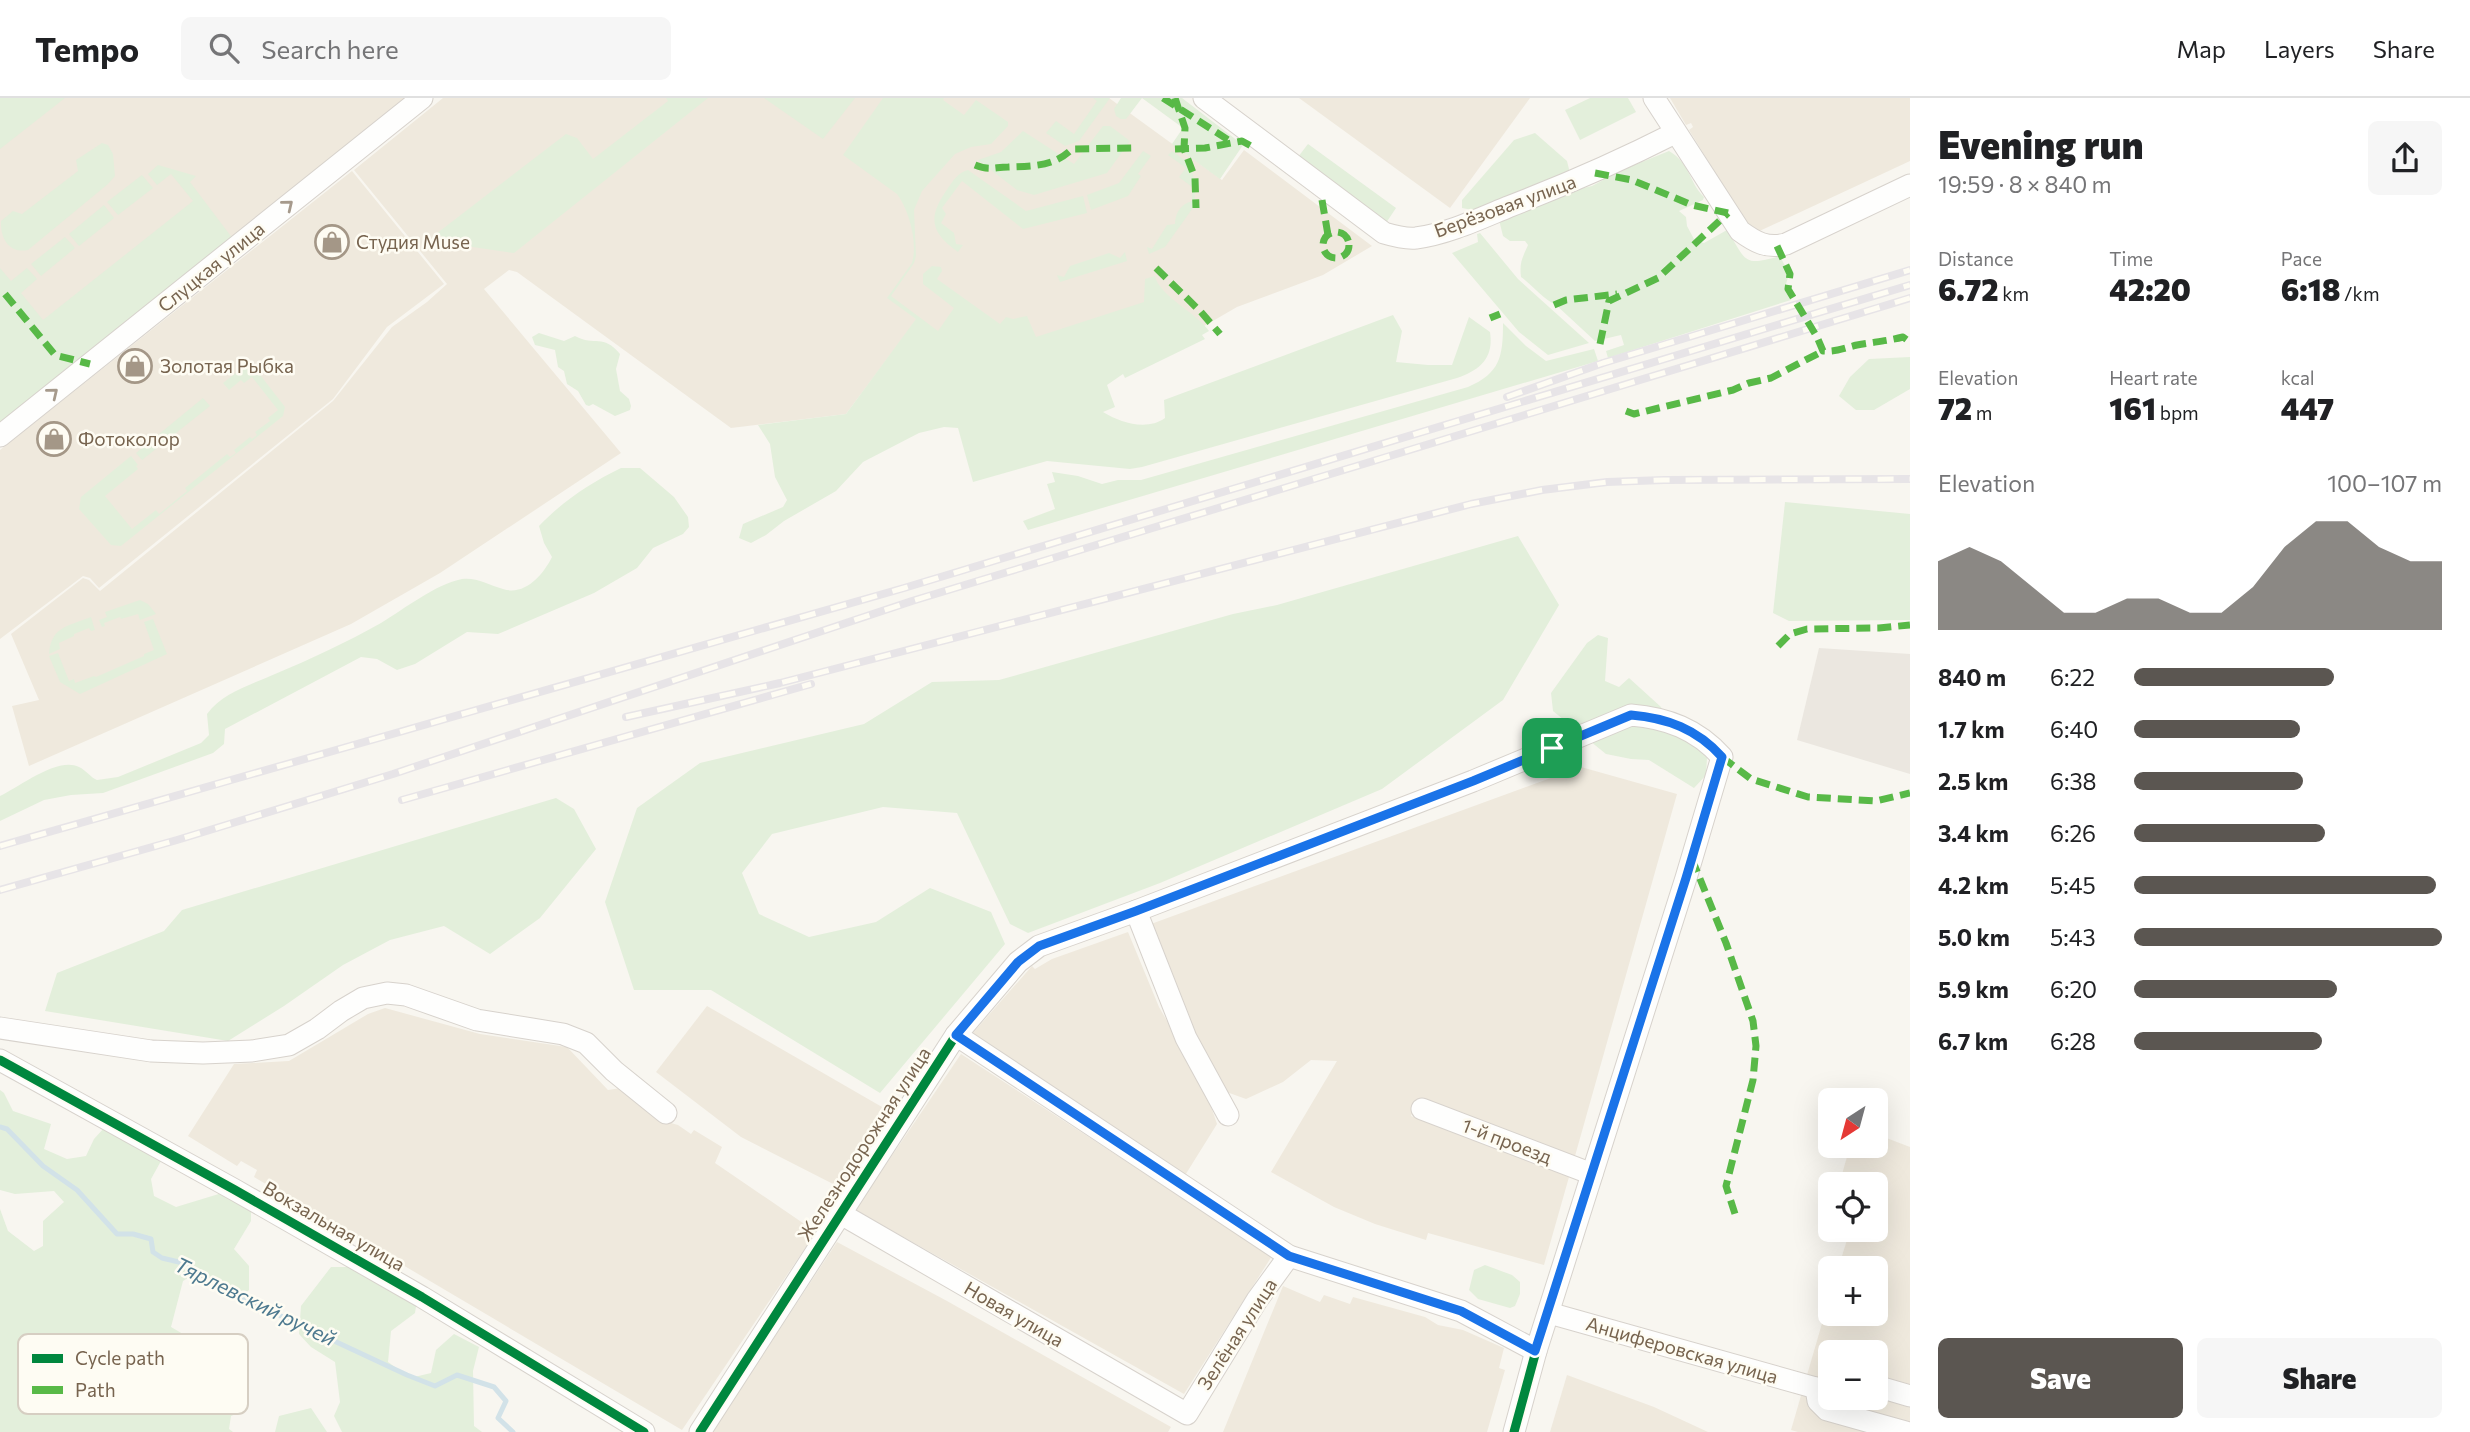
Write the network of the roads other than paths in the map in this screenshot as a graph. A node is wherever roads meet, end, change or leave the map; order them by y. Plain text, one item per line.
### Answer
1 (422, 98) edge
2 (1204, 98) edge
3 (1654, 98) edge
4 (1675, 134) junction
5 (1910, 185) edge
6 (0, 436) edge
7 (1136, 911) junction
8 (0, 1028) edge
9 (956, 1035) junction
10 (0, 1060) edge
11 (1422, 1109) dead end
12 (666, 1112) dead end
13 (1228, 1115) dead end
14 (1592, 1174) junction
15 (841, 1214) junction
16 (1289, 1256) junction
17 (1549, 1313) junction
18 (1535, 1351) junction
19 (1818, 1382) edge
20 (1888, 1390) edge
21 (1910, 1396) edge
22 (1827, 1410) edge
23 (1187, 1414) joint
24 (645, 1432) edge
25 (700, 1432) edge
26 (1514, 1432) edge
27 (1906, 1432) edge

6 -> 1 street, Слуцкая улица
2 - 4 street, Берёзовая улица
3 - 4 street
4 - 5 street
7 - 9 street, Железнодорожная улица
7 - 13 street
7 - 14 street, Железнодорожная улица
8 - 12 street
9 - 15 street, Железнодорожная улица
9 - 16 street
10 - 24 street, Вокзальная улица
11 - 14 street, 1-й проезд
14 - 17 street
15 - 23 street, Новая улица
15 - 25 street, Железнодорожная улица
16 - 18 street
16 - 23 street, Зелёная улица
17 - 18 street
17 - 19 street, Анциферовская улица
18 - 26 street
20 - 21 street
22 - 27 street, Анциферовская улица

